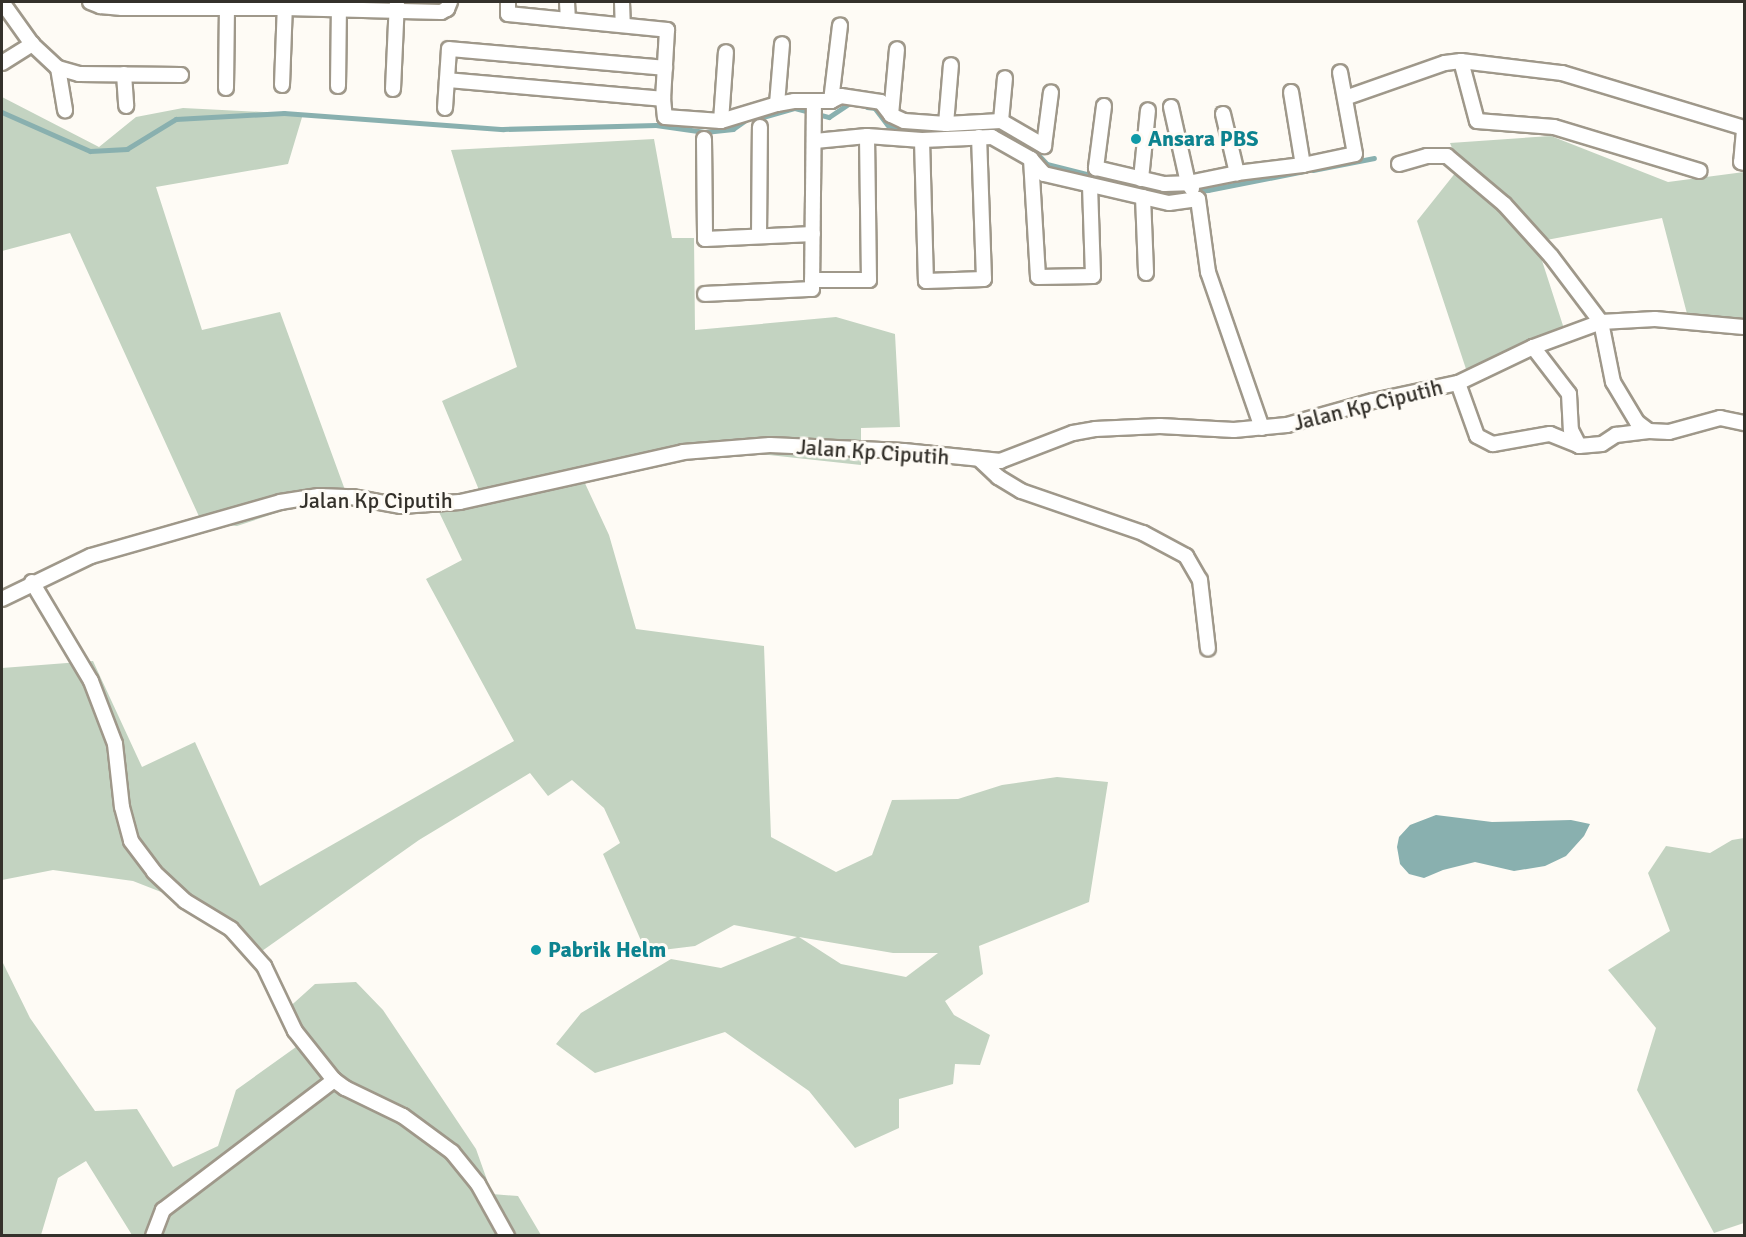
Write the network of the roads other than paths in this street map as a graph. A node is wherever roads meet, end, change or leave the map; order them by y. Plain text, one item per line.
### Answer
1 (2, 2) edge
2 (90, 2) edge
3 (450, 2) edge
4 (508, 2) edge
5 (567, 2) edge
6 (622, 2) edge
7 (285, 4) edge
8 (227, 5) edge
9 (339, 6) edge
10 (397, 7) edge
11 (568, 20) junction
12 (623, 25) junction
13 (840, 26) dead end
14 (33, 44) junction
15 (782, 44) dead end
16 (897, 49) dead end
17 (726, 52) dead end
18 (1461, 61) junction
19 (2, 63) edge
20 (951, 65) dead end
21 (58, 68) junction
22 (665, 68) junction
23 (1340, 72) dead end
24 (124, 74) junction
25 (180, 75) dead end
26 (1005, 78) dead end
27 (447, 80) junction
28 (282, 85) dead end
29 (338, 86) dead end
30 (226, 88) dead end
31 (393, 89) dead end
32 (1051, 92) dead end
33 (1291, 92) dead end
34 (1345, 98) junction
35 (663, 99) junction
36 (831, 101) junction
37 (814, 103) junction
38 (777, 104) junction
39 (126, 106) dead end
40 (1104, 106) dead end
41 (1171, 107) dead end
42 (445, 108) dead end
43 (66, 110) dead end
44 (1148, 110) dead end
45 (1223, 114) dead end
46 (891, 115) junction
47 (720, 121) junction
48 (1001, 121) junction
49 (946, 124) junction
50 (760, 127) dead end
51 (1744, 129) edge
52 (867, 136) junction
53 (979, 137) junction
54 (704, 139) dead end
55 (922, 140) junction
56 (814, 141) junction
57 (1031, 159) junction
58 (1744, 163) edge
59 (1399, 164) dead end
60 (1303, 165) junction
61 (1700, 171) dead end
62 (1237, 173) junction
63 (1142, 179) junction
64 (1188, 183) junction
65 (1090, 185) junction
66 (1143, 197) junction
67 (1198, 199) junction
68 (813, 234) junction
69 (759, 236) junction
70 (1146, 273) dead end
71 (812, 280) junction
72 (705, 294) dead end
73 (1601, 322) junction
74 (1744, 327) edge
75 (1533, 347) junction
76 (1458, 383) junction
77 (1744, 423) edge
78 (1262, 428) junction
79 (1649, 431) junction
80 (1579, 446) junction
81 (980, 460) junction
82 (32, 582) junction
83 (2, 598) edge
84 (1208, 649) dead end
85 (334, 1080) junction
86 (153, 1236) edge
87 (507, 1236) edge

1 - 14 street
2 - 8 street
3 - 10 street
4 - 11 street
5 - 11 street
6 - 12 street
7 - 8 street
7 - 9 street
7 - 28 street
8 - 30 street
9 - 10 street
9 - 29 street
10 - 31 street
11 - 12 street
12 - 22 street
13 - 36 street
14 - 19 street
14 - 21 street
15 - 38 street
16 - 46 street
17 - 47 street
18 - 34 street
18 - 51 street
18 - 61 street
20 - 49 street
21 - 24 street
21 - 43 street
22 - 27 street
22 - 35 street
23 - 34 street
24 - 25 street
24 - 39 street
26 - 48 street
27 - 35 street
27 - 42 street
32 - 48 street
33 - 60 street
34 - 60 street
35 - 47 street
36 - 37 street
36 - 46 street
37 - 38 street
37 - 56 street
38 - 47 street
40 - 63 street
41 - 64 street
44 - 63 street
45 - 62 street
46 - 49 street
48 - 49 street
50 - 69 street
51 - 58 street
52 - 55 street
52 - 56 street
52 - 71 street
53 - 55 street
53 - 55 street
53 - 57 street
54 - 69 street
56 - 68 street
57 - 65 street
57 - 65 street
59 - 73 street
60 - 62 street
62 - 64 street
63 - 64 street
64 - 67 street
65 - 66 street
66 - 67 street
66 - 70 street
67 - 78 street
68 - 69 street
68 - 71 street
71 - 72 street
73 - 74 street, Jalan Kp Ciputih
73 - 75 street, Jalan Kp Ciputih
73 - 79 street
75 - 76 street, Jalan Kp Ciputih
75 - 80 street
76 - 78 street, Jalan Kp Ciputih
76 - 80 street
77 - 79 street
78 - 81 street, Jalan Kp Ciputih
79 - 80 street
81 - 82 street, Jalan Kp Ciputih
81 - 84 street
82 - 83 street, Jalan Kp Ciputih
82 - 85 street
85 - 86 street
85 - 87 street

